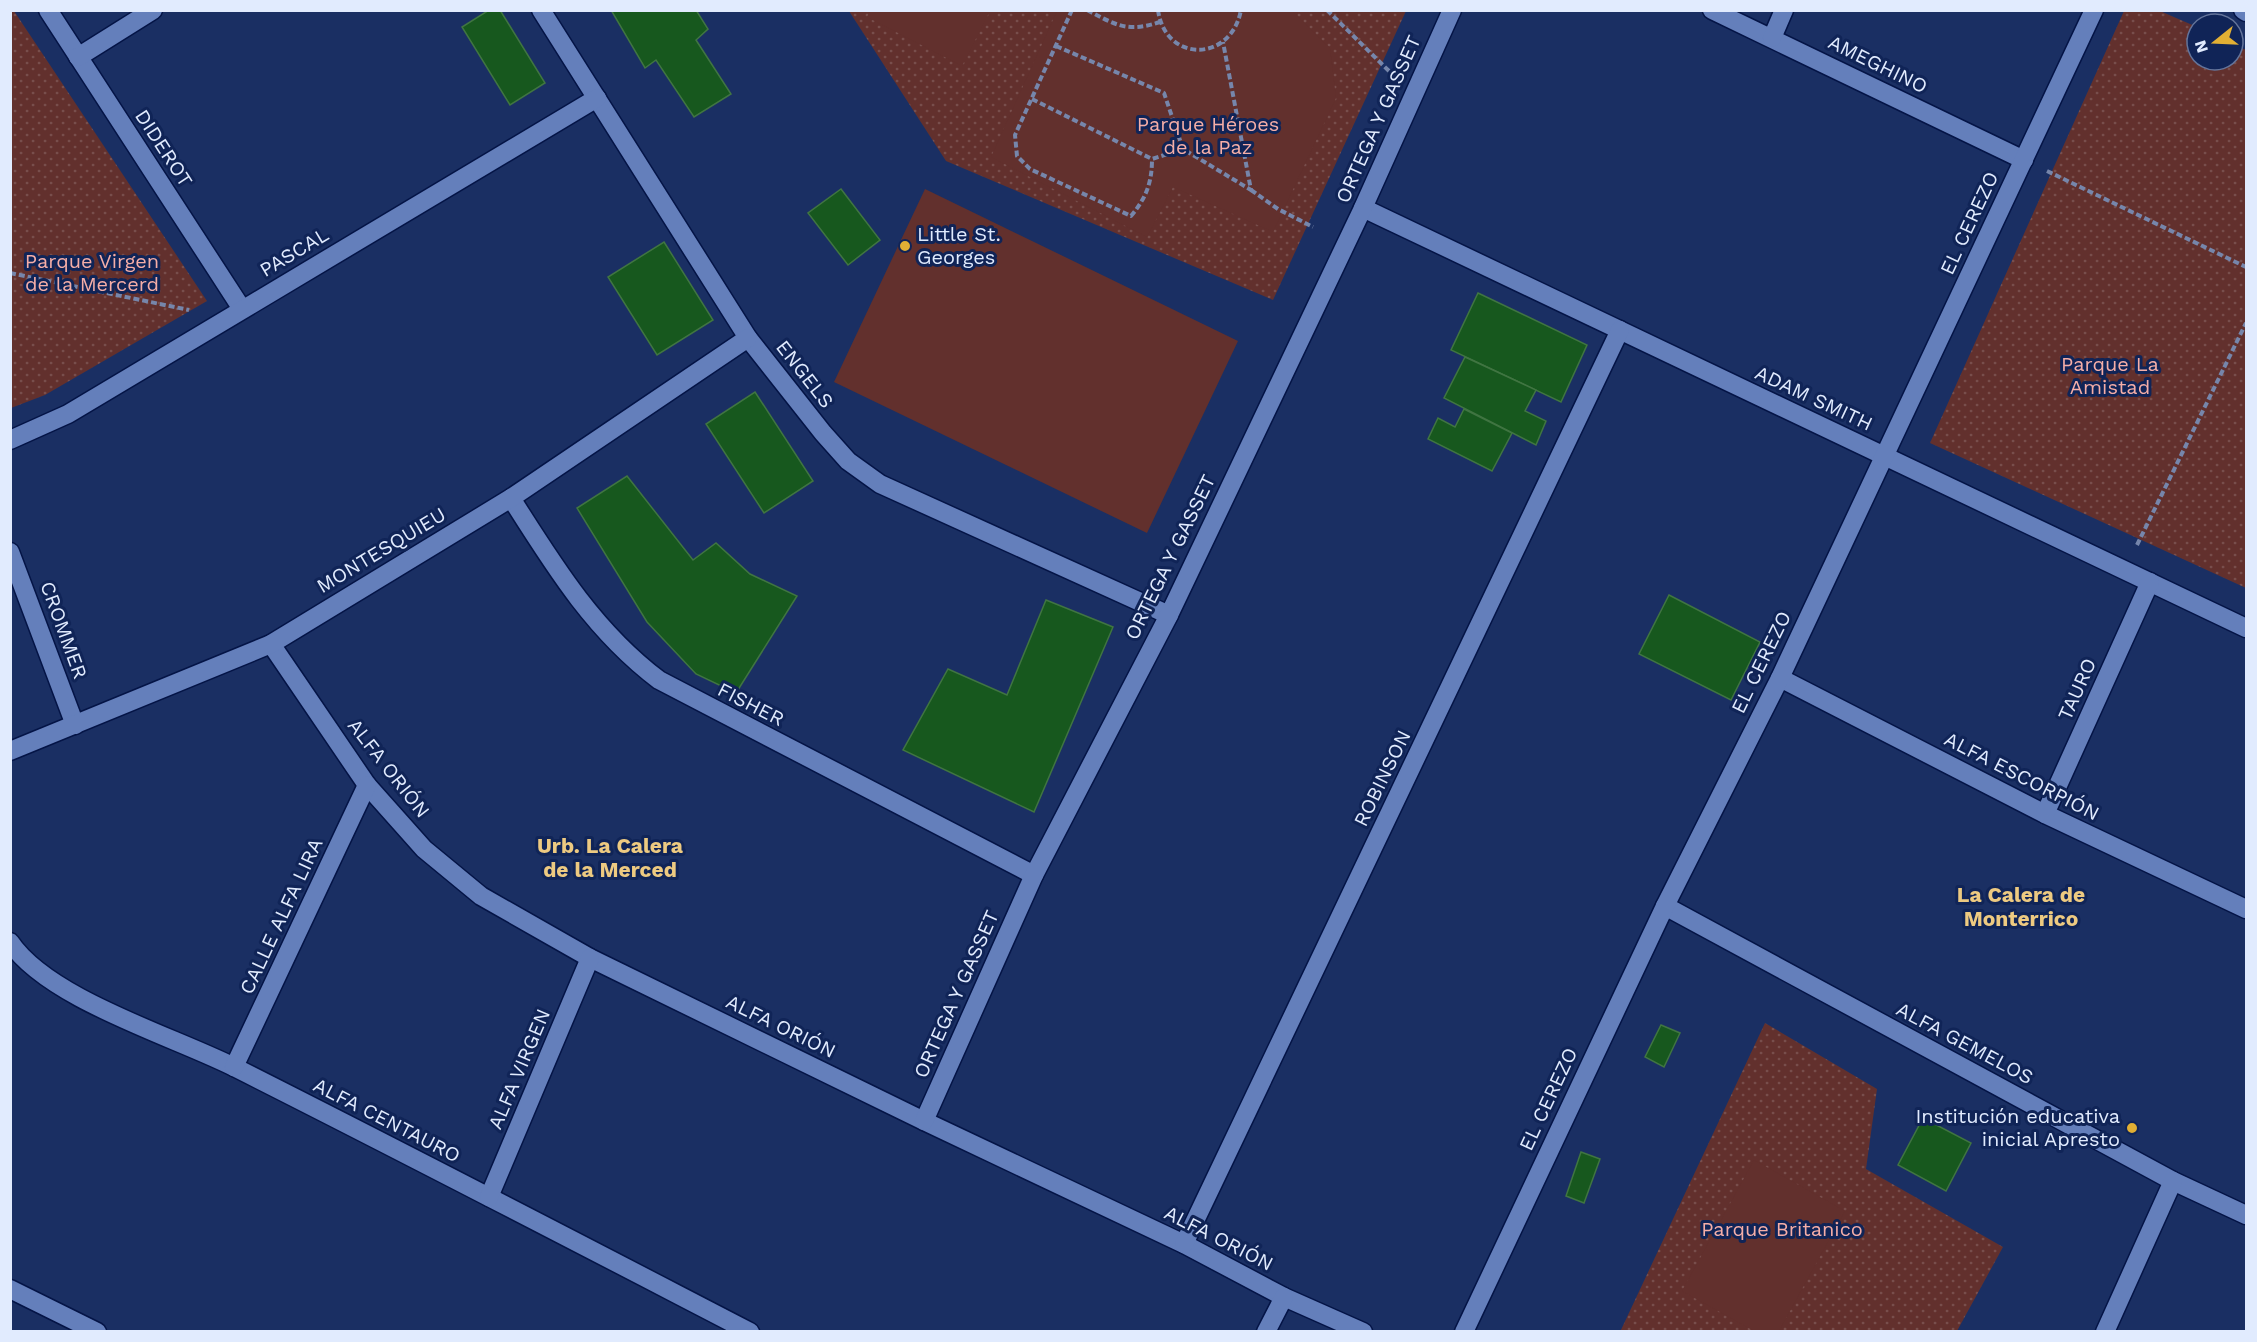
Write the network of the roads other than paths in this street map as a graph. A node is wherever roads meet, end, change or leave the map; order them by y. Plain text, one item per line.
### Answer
1 (48, 10) edge
2 (153, 10) edge
3 (542, 10) edge
4 (1452, 10) edge
5 (1712, 10) edge
6 (1784, 10) edge
7 (2094, 10) edge
8 (1772, 38) junction
9 (78, 57) junction
10 (597, 98) junction
11 (2024, 160) junction
12 (1363, 208) junction
13 (235, 313) junction
14 (1620, 330) junction
15 (748, 338) junction
16 (10, 440) edge
17 (1884, 456) junction
18 (512, 498) junction
19 (10, 552) edge
20 (2150, 582) junction
21 (1169, 615) junction
22 (2247, 628) edge
23 (271, 644) junction
24 (1780, 678) junction
25 (75, 725) junction
26 (10, 751) edge
27 (368, 785) junction
28 (2045, 814) junction
29 (1034, 875) junction
30 (1665, 906) junction
31 (2247, 909) edge
32 (10, 942) edge
33 (590, 958) junction
34 (234, 1067) junction
35 (924, 1121) junction
36 (2173, 1181) junction
37 (489, 1197) junction
38 (2247, 1215) edge
39 (1184, 1244) junction
40 (10, 1290) edge
41 (1284, 1297) junction
42 (97, 1332) edge
43 (750, 1332) edge
44 (1266, 1332) edge
45 (1363, 1332) edge
46 (1464, 1332) edge
47 (2105, 1332) edge

1 - 9 street, DIDEROT
2 - 9 street
3 - 10 street, ENGELS
4 - 12 street, ORTEGA Y GASSET
5 - 8 street, AMEGHINO
6 - 8 street
7 - 11 street, EL CEREZO
8 - 11 street, AMEGHINO
9 - 13 street, DIDEROT
10 - 13 street, PASCAL
10 - 15 street, ENGELS
11 - 17 street, EL CEREZO
12 - 14 street, ADAM SMITH
12 - 21 street, ORTEGA Y GASSET
13 - 16 street, PASCAL
14 - 17 street, ADAM SMITH
14 - 39 street, ROBINSON
15 - 18 street, MONTESQUIEU
15 - 21 street, ENGELS
17 - 20 street, ADAM SMITH
17 - 24 street, EL CEREZO
18 - 23 street, MONTESQUIEU
18 - 29 street, FISHER
19 - 25 street, CROMMER
20 - 22 street, ADAM SMITH
20 - 28 street, TAURO
21 - 29 street, ORTEGA Y GASSET
23 - 25 street, MONTESQUIEU
23 - 27 street, ALFA ORIÓN
24 - 28 street, ALFA ESCORPIÓN
24 - 30 street, EL CEREZO
25 - 26 street, MONTESQUIEU
27 - 33 street, ALFA ORIÓN
27 - 34 street, CALLE ALFA LIRA
28 - 31 street, ALFA ESCORPIÓN
29 - 35 street, ORTEGA Y GASSET
30 - 36 street, ALFA GEMELOS
30 - 46 street, EL CEREZO
32 - 34 street, ALFA CENTAURO
33 - 35 street, ALFA ORIÓN
33 - 37 street, ALFA VIRGEN
34 - 37 street, ALFA CENTAURO
35 - 39 street, ALFA ORIÓN
36 - 38 street, ALFA GEMELOS
36 - 47 street
37 - 43 street, ALFA CENTAURO
39 - 41 street, ALFA ORIÓN
40 - 42 street
41 - 44 street
41 - 45 street, ALFA ORIÓN

